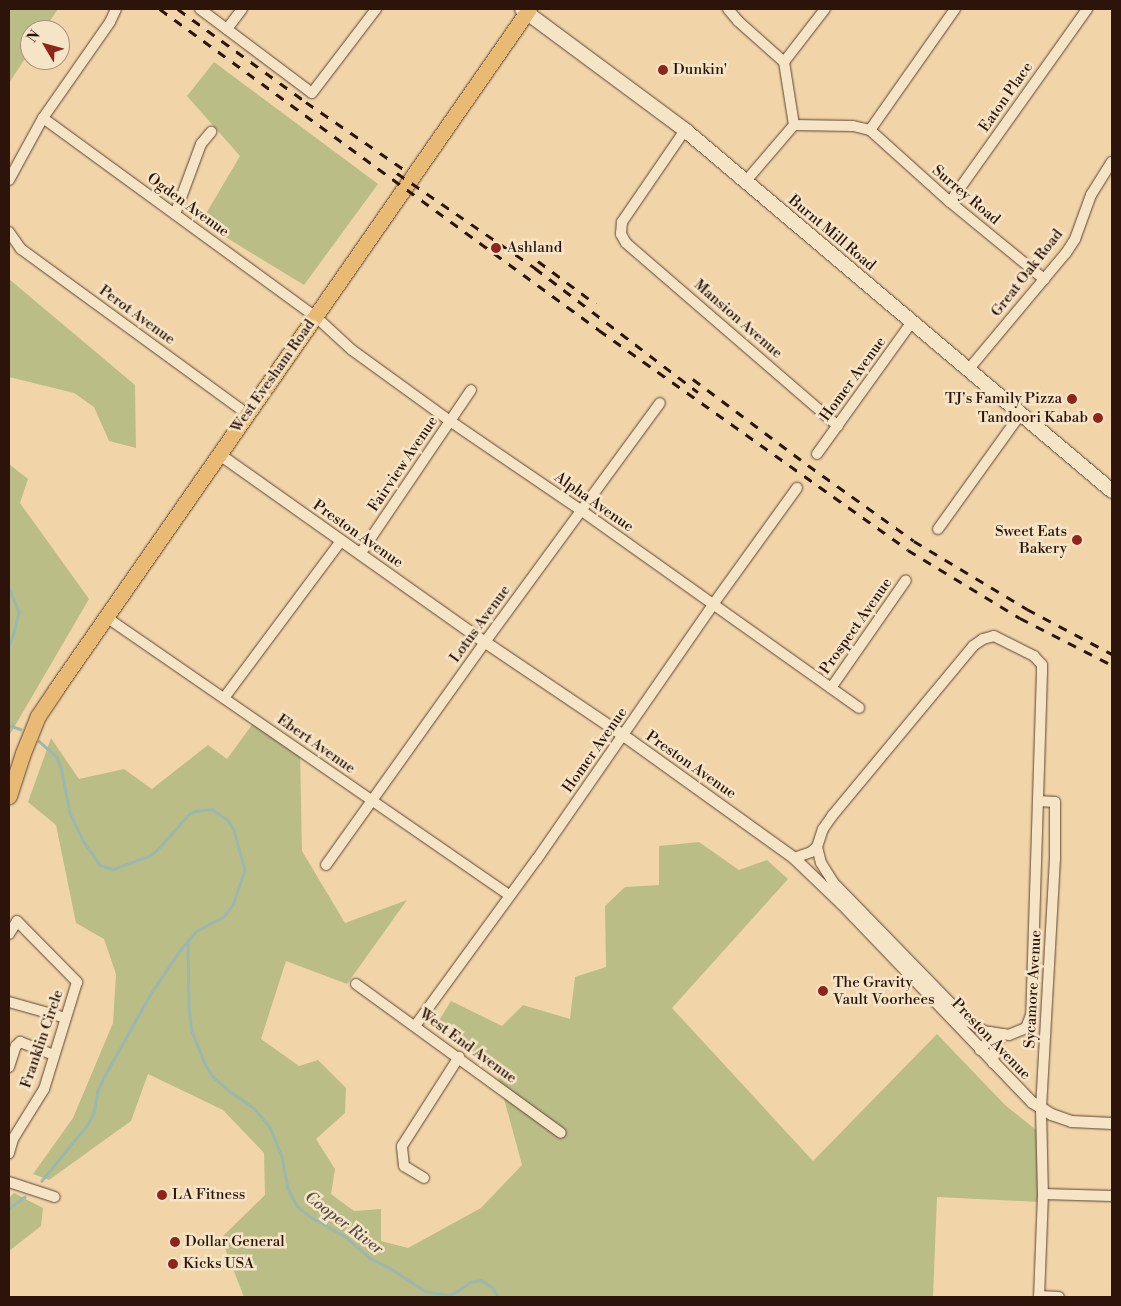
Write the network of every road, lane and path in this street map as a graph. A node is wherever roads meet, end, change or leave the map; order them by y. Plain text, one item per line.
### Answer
1 (116, 9) edge
2 (200, 9) edge
3 (242, 9) edge
4 (376, 9) edge
5 (728, 9) edge
6 (825, 9) edge
7 (955, 9) edge
8 (1087, 9) edge
9 (526, 10) edge
10 (227, 29) junction
11 (784, 62) junction
12 (43, 118) junction
13 (794, 126) junction
14 (685, 130) junction
15 (870, 130) junction
16 (211, 132) dead end
17 (1112, 162) edge
18 (9, 180) edge
19 (746, 181) junction
20 (950, 202) junction
21 (175, 214) junction
22 (10, 234) edge
23 (1044, 280) junction
24 (315, 316) junction
25 (912, 322) junction
26 (968, 370) junction
27 (471, 390) dead end
28 (660, 403) dead end
29 (247, 414) junction
30 (1020, 415) junction
31 (450, 421) junction
32 (838, 426) junction
33 (219, 454) junction
34 (817, 454) dead end
35 (797, 488) dead end
36 (1112, 491) edge
37 (582, 511) junction
38 (938, 529) dead end
39 (341, 541) junction
40 (360, 554) junction
41 (906, 580) dead end
42 (714, 604) junction
43 (106, 617) junction
44 (485, 642) junction
45 (831, 688) junction
46 (224, 698) junction
47 (859, 708) dead end
48 (623, 736) junction
49 (9, 796) edge
50 (370, 801) junction
51 (1038, 801) junction
52 (817, 847) junction
53 (794, 858) junction
54 (821, 863) junction
55 (326, 865) dead end
56 (803, 866) junction
57 (509, 895) junction
58 (9, 934) edge
59 (356, 984) dead end
60 (9, 1002) edge
61 (66, 1018) junction
62 (415, 1026) junction
63 (990, 1032) junction
64 (1003, 1034) junction
65 (980, 1050) junction
66 (54, 1055) junction
67 (459, 1057) junction
68 (993, 1063) junction
69 (9, 1067) edge
70 (1041, 1109) junction
71 (1112, 1124) edge
72 (561, 1133) dead end
73 (11, 1138) edge
74 (9, 1153) edge
75 (424, 1178) dead end
76 (9, 1182) edge
77 (1043, 1194) junction
78 (1112, 1196) edge
79 (54, 1197) dead end
80 (1039, 1297) edge
81 (1059, 1297) edge

1 - 12 street
2 - 10 street
3 - 10 street
4 - 10 street
5 - 11 street
6 - 11 street
7 - 15 street
8 - 20 street, Eaton Place
9 - 14 main road, Burnt Mill Road
9 - 24 main road, West Evesham Road
11 - 13 street
12 - 18 street
12 - 21 street, Ogden Avenue
13 - 15 street
13 - 19 street
14 - 19 main road, Burnt Mill Road
14 - 32 street, Mansion Avenue
15 - 20 street, Surrey Road
16 - 21 street
17 - 23 street, Great Oak Road
19 - 25 main road, Burnt Mill Road
20 - 23 street, Surrey Road
21 - 24 street, Ogden Avenue
22 - 29 street, Perot Avenue
23 - 26 street, Great Oak Road
24 - 29 main road, West Evesham Road
24 - 31 street, Alpha Avenue
25 - 26 main road, Burnt Mill Road
25 - 32 street, Homer Avenue
26 - 30 main road, Burnt Mill Road
27 - 31 street, Fairview Avenue
28 - 37 street, Lotus Avenue
29 - 33 main road, West Evesham Road
30 - 36 main road, Burnt Mill Road
30 - 38 street
31 - 37 street, Alpha Avenue
31 - 40 street, Fairview Avenue
32 - 34 street, Homer Avenue
33 - 39 street, Preston Avenue
33 - 43 main road, West Evesham Road
35 - 42 street, Homer Avenue
37 - 42 street, Alpha Avenue
37 - 44 street, Lotus Avenue
39 - 40 street, Preston Avenue
39 - 46 street
40 - 44 street, Preston Avenue
41 - 45 street, Prospect Avenue
42 - 45 street, Alpha Avenue
42 - 48 street, Homer Avenue
43 - 46 street, Ebert Avenue
43 - 49 main road, West Evesham Road
44 - 48 street, Preston Avenue
44 - 50 street, Lotus Avenue
45 - 47 street, Alpha Avenue
46 - 50 street, Ebert Avenue
48 - 53 street, Preston Avenue
48 - 57 street, Homer Avenue
50 - 55 street, Lotus Avenue
50 - 57 street, Ebert Avenue
51 - 52 street, Preston Avenue
51 - 64 street, Preston Avenue
51 - 70 street, Sycamore Avenue
52 - 53 street
52 - 54 street, Preston Avenue
53 - 56 street, Preston Avenue
54 - 56 street
54 - 63 street, Preston Avenue
56 - 65 street, Preston Avenue
57 - 62 street, Homer Avenue
58 - 61 street, Franklin Circle
59 - 62 street, West End Avenue
60 - 61 street
61 - 66 street, Franklin Circle
62 - 67 street, West End Avenue
63 - 64 street, Preston Avenue
63 - 65 street
64 - 68 street
65 - 68 street, Preston Avenue
66 - 69 street
66 - 73 street, Franklin Circle
67 - 72 street, West End Avenue
67 - 75 street
68 - 70 street, Preston Avenue
70 - 71 street, Preston Avenue
70 - 77 street, Sycamore Avenue
73 - 74 street, Franklin Circle
76 - 79 street
77 - 78 street
77 - 80 street, Sycamore Avenue
80 - 81 street

